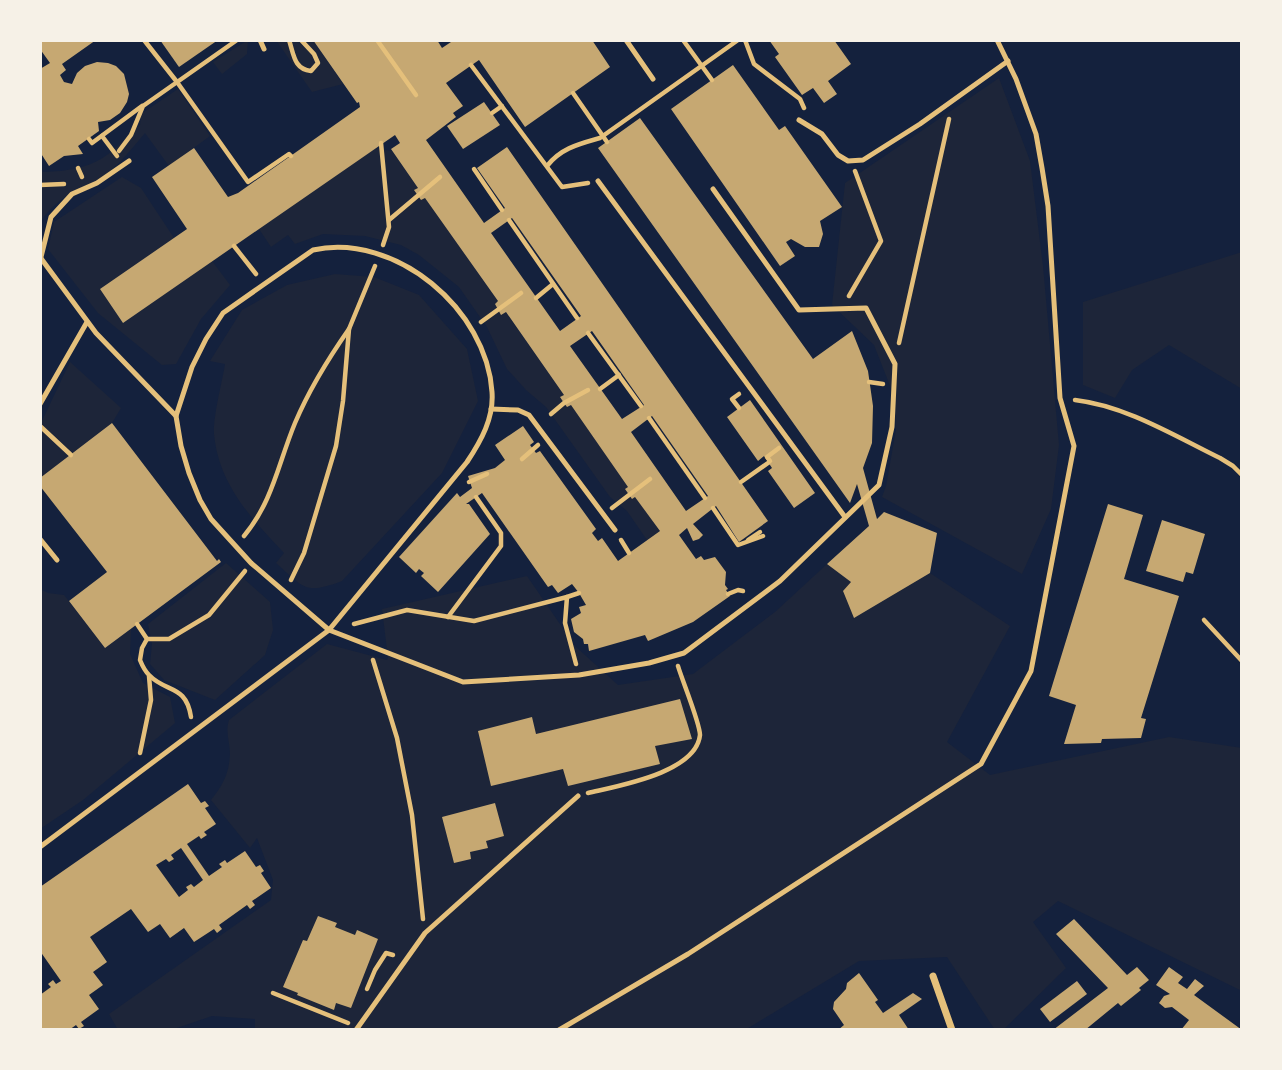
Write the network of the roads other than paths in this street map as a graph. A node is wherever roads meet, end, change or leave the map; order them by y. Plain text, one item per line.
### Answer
1 (260, 40) edge
2 (626, 40) edge
3 (997, 40) edge
4 (264, 49) dead end
5 (1008, 61) junction
6 (653, 79) dead end
7 (799, 120) dead end
8 (129, 162) dead end
9 (598, 181) road end
10 (713, 189) dead end
11 (41, 257) edge
12 (87, 322) junction
13 (40, 404) edge
14 (491, 409) junction
15 (176, 416) junction
16 (845, 517) junction
17 (615, 530) dead end
18 (40, 539) edge
19 (57, 561) dead end
20 (329, 631) junction
21 (578, 796) road end
22 (40, 847) edge
23 (933, 976) dead end
24 (354, 1027) edge
25 (559, 1030) edge
26 (952, 1030) edge

1 - 4 lane
2 - 6 lane
3 - 5 lane
5 - 7 lane
5 - 25 lane
8 - 11 lane
9 - 16 lane
10 - 16 lane
11 - 12 lane
12 - 13 lane
12 - 15 lane
14 - 15 lane
14 - 17 lane
14 - 20 lane
15 - 20 lane
16 - 20 lane
18 - 19 lane
20 - 22 lane
21 - 24 lane
23 - 26 street

